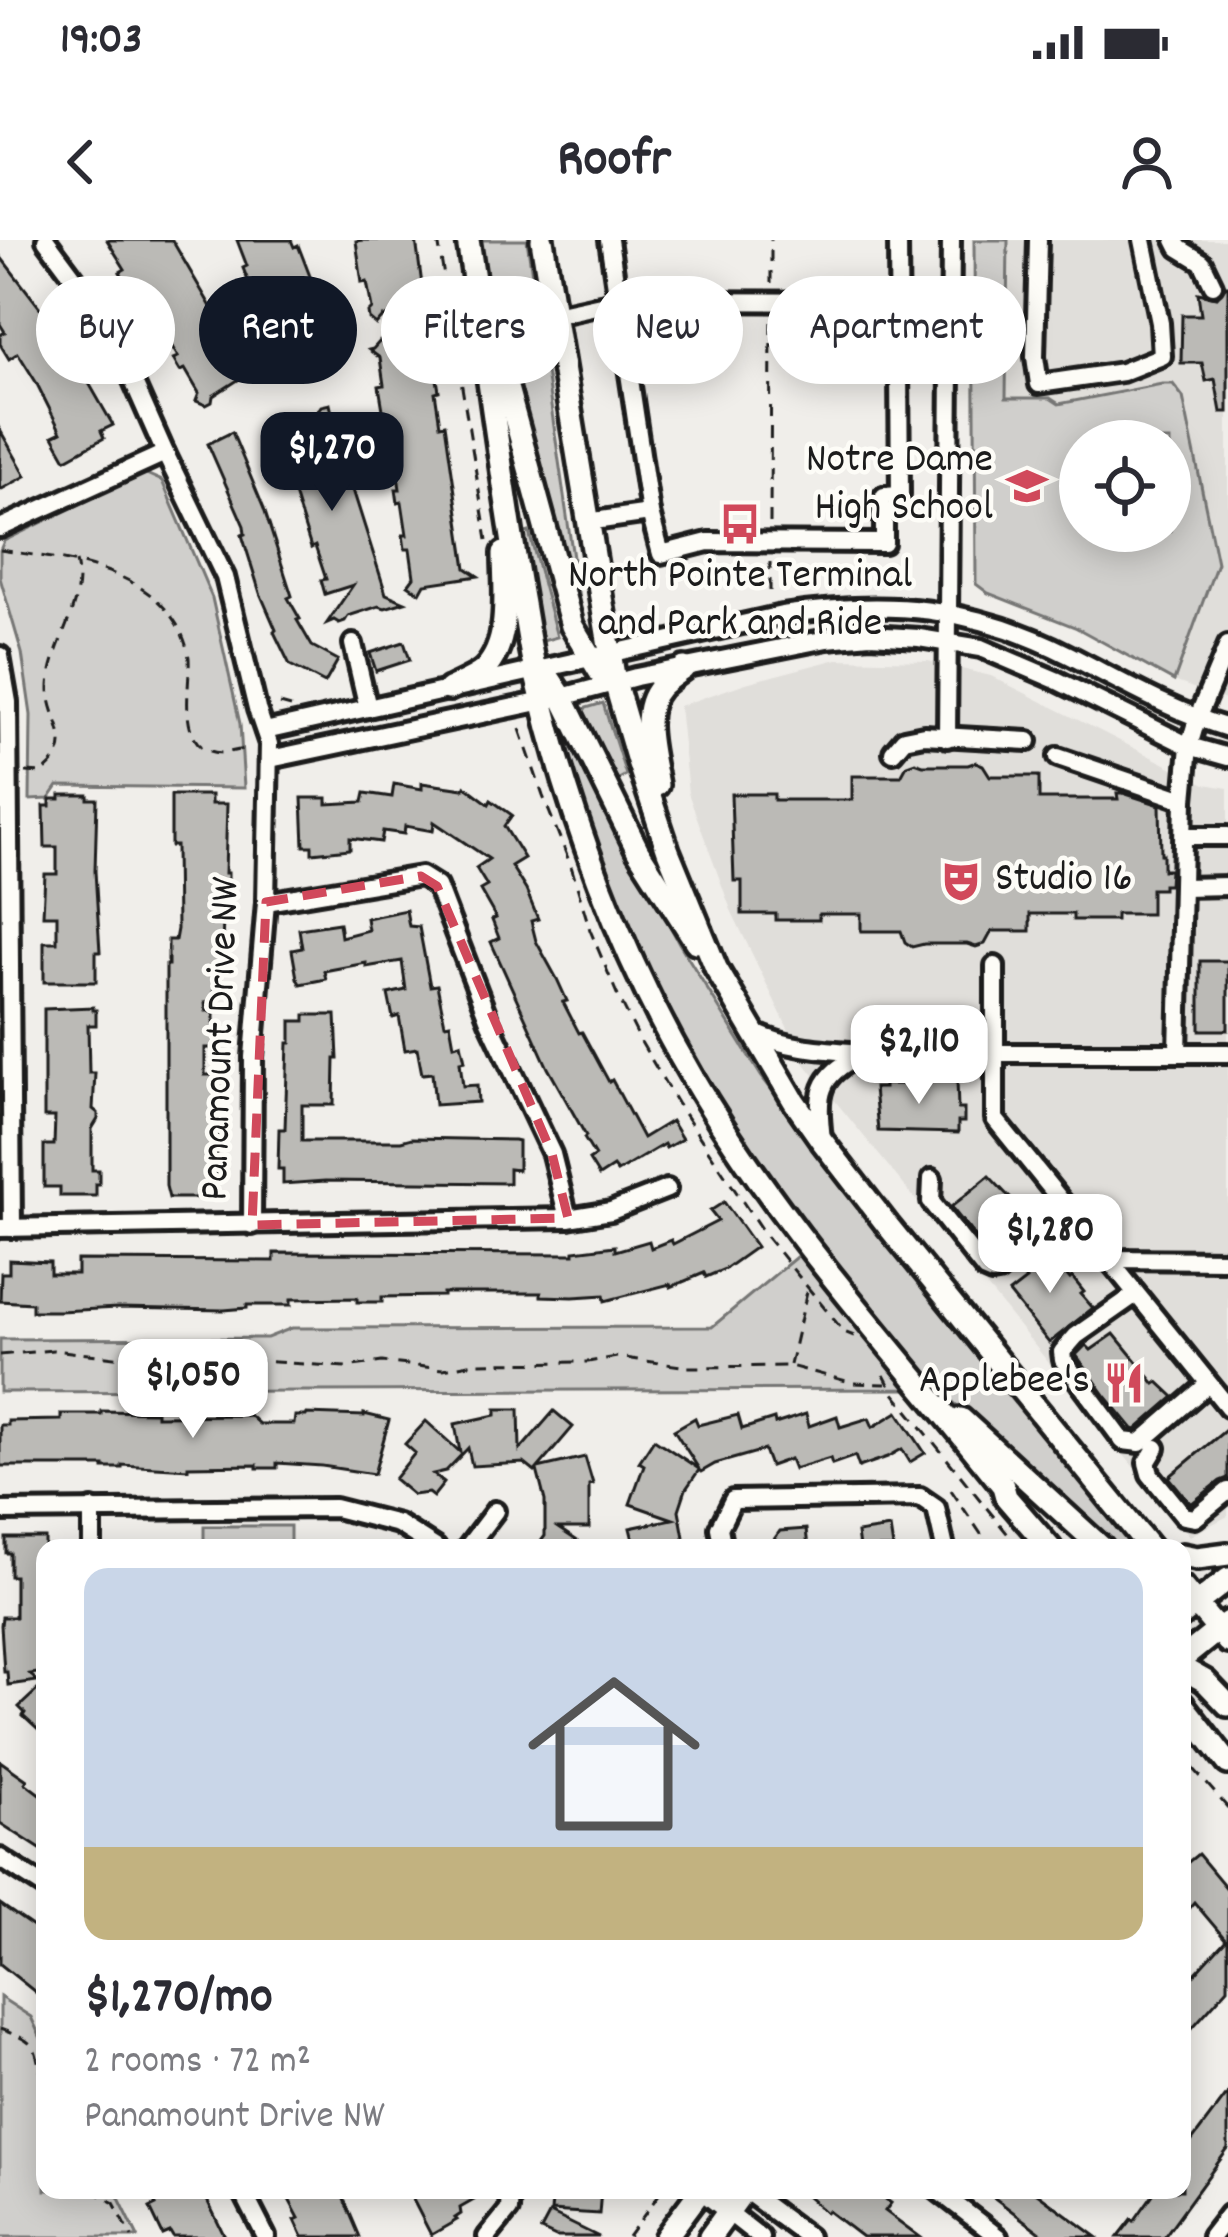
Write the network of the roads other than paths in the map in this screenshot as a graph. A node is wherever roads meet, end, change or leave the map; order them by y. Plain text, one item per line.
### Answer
1 (46, 240) edge
2 (468, 240) edge
3 (542, 240) edge
4 (610, 240) edge
5 (898, 240) edge
6 (951, 240) edge
7 (1038, 240) edge
8 (1143, 240) edge
9 (1175, 240) edge
10 (474, 276) edge
11 (548, 276) edge
12 (615, 276) edge
13 (899, 276) edge
14 (952, 276) edge
15 (1213, 285) dead end
16 (490, 384) edge
17 (506, 384) edge
18 (566, 384) edge
19 (631, 384) edge
20 (899, 384) edge
21 (951, 384) edge
22 (165, 453) junction
23 (505, 504) junction
24 (650, 512) junction
25 (587, 523) junction
26 (0, 528) edge
27 (950, 614) junction
28 (947, 642) junction
29 (353, 644) dead end
30 (1228, 645) edge
31 (0, 656) edge
32 (599, 656) junction
33 (684, 668) junction
34 (535, 673) junction
35 (615, 682) junction
36 (448, 689) junction
37 (552, 699) junction
38 (368, 708) junction
39 (1197, 719) junction
40 (1228, 728) edge
41 (947, 738) junction
42 (1028, 741) dead end
43 (268, 745) junction
44 (1189, 746) junction
45 (892, 752) dead end
46 (1058, 757) dead end
47 (1228, 757) edge
48 (1184, 800) junction
49 (1184, 836) junction
50 (1228, 836) edge
51 (668, 851) junction
52 (1228, 886) edge
53 (1184, 887) junction
54 (266, 902) junction
55 (995, 966) dead end
56 (716, 968) junction
57 (754, 1033) junction
58 (862, 1053) junction
59 (995, 1053) junction
60 (1178, 1053) junction
61 (1228, 1053) edge
62 (822, 1141) junction
63 (932, 1178) dead end
64 (667, 1189) dead end
65 (1066, 1207) junction
66 (568, 1218) junction
67 (252, 1225) junction
68 (6, 1228) edge
69 (1107, 1259) junction
70 (1228, 1260) edge
71 (1136, 1294) junction
72 (1208, 1384) junction
73 (925, 1390) junction
74 (1228, 1407) edge
75 (1156, 1448) dead end
76 (1228, 1491) edge
77 (1006, 1497) junction
78 (92, 1509) junction
79 (0, 1511) edge
80 (496, 1511) dead end
81 (92, 1539) edge
82 (422, 1539) edge
83 (474, 1539) edge
84 (721, 1539) edge
85 (943, 1539) edge
86 (1028, 1539) edge
87 (1042, 1539) edge
88 (1092, 1539) edge
89 (1147, 1539) edge
90 (1228, 1554) edge
91 (1191, 1557) edge
92 (1228, 1579) edge
93 (1191, 1601) edge
94 (1191, 1609) edge
95 (1224, 1631) edge
96 (1191, 1656) edge
97 (1191, 1670) edge
98 (1228, 1705) edge
99 (1191, 1716) edge
100 (1191, 1733) edge
101 (1205, 1735) junction
102 (1228, 1763) edge
103 (0, 1858) edge
104 (36, 1880) edge
105 (247, 2199) edge
106 (510, 2199) edge
107 (694, 2199) edge
108 (712, 2199) edge
109 (738, 2199) edge
110 (756, 2199) edge
111 (949, 2199) edge
112 (729, 2212) junction
113 (1228, 2215) edge
114 (266, 2237) edge
115 (487, 2237) edge
116 (666, 2237) edge
117 (710, 2237) edge
118 (760, 2237) edge
119 (808, 2237) edge
120 (998, 2237) edge
121 (1211, 2237) edge

1 - 22 street, Panamount Drive NW
2 - 10 main road
3 - 11 main road
4 - 12 street
5 - 13 street
6 - 14 street
7 - 8 street
9 - 15 street
16 - 23 main road
17 - 32 main road
18 - 25 main road
19 - 24 street
20 - 24 street
21 - 27 street
22 - 26 street
22 - 43 street, Panamount Drive NW
23 - 34 main road
23 - 36 main road
24 - 25 street
25 - 32 main road
27 - 28 street
27 - 32 street
27 - 39 street
28 - 33 street
28 - 41 street
28 - 44 street
29 - 38 street
30 - 39 street
31 - 68 street, Panamount Drive NW
32 - 34 street
32 - 35 main road
33 - 35 street
33 - 51 main road
34 - 36 street
34 - 37 main road
35 - 37 street
35 - 51 main road
36 - 38 street
37 - 43 street
37 - 56 main road
37 - 73 main road
38 - 43 street
39 - 40 street
39 - 44 street
41 - 42 street
41 - 45 street
43 - 54 street, Panamount Drive NW
44 - 47 street
44 - 48 street
46 - 48 street
48 - 49 street
49 - 50 street
49 - 53 street
51 - 56 main road
52 - 53 street
53 - 60 street
54 - 66 street
54 - 67 street, Panamount Drive NW
55 - 59 street
56 - 57 main road
57 - 58 street
57 - 62 main road
58 - 59 street
58 - 62 street
59 - 60 street
59 - 65 street
60 - 61 street
62 - 89 main road
63 - 65 street
64 - 66 street
65 - 69 street
66 - 67 street
67 - 68 street, Panamount Drive NW
69 - 70 street
69 - 71 street
71 - 72 street
71 - 72 street
72 - 74 street
73 - 77 main road
73 - 88 main road
75 - 76 street
77 - 86 main road
77 - 87 main road
78 - 79 street
78 - 81 street
78 - 82 street
80 - 83 street
84 - 85 street
90 - 91 main road
92 - 93 main road
94 - 95 main road
95 - 96 main road
97 - 98 main road
99 - 101 main road
100 - 101 main road
101 - 102 main road
103 - 104 street
105 - 114 street
106 - 115 street
107 - 116 main road
108 - 112 street
109 - 112 main road
110 - 119 street
111 - 120 street
112 - 117 main road
112 - 118 street
113 - 121 street

